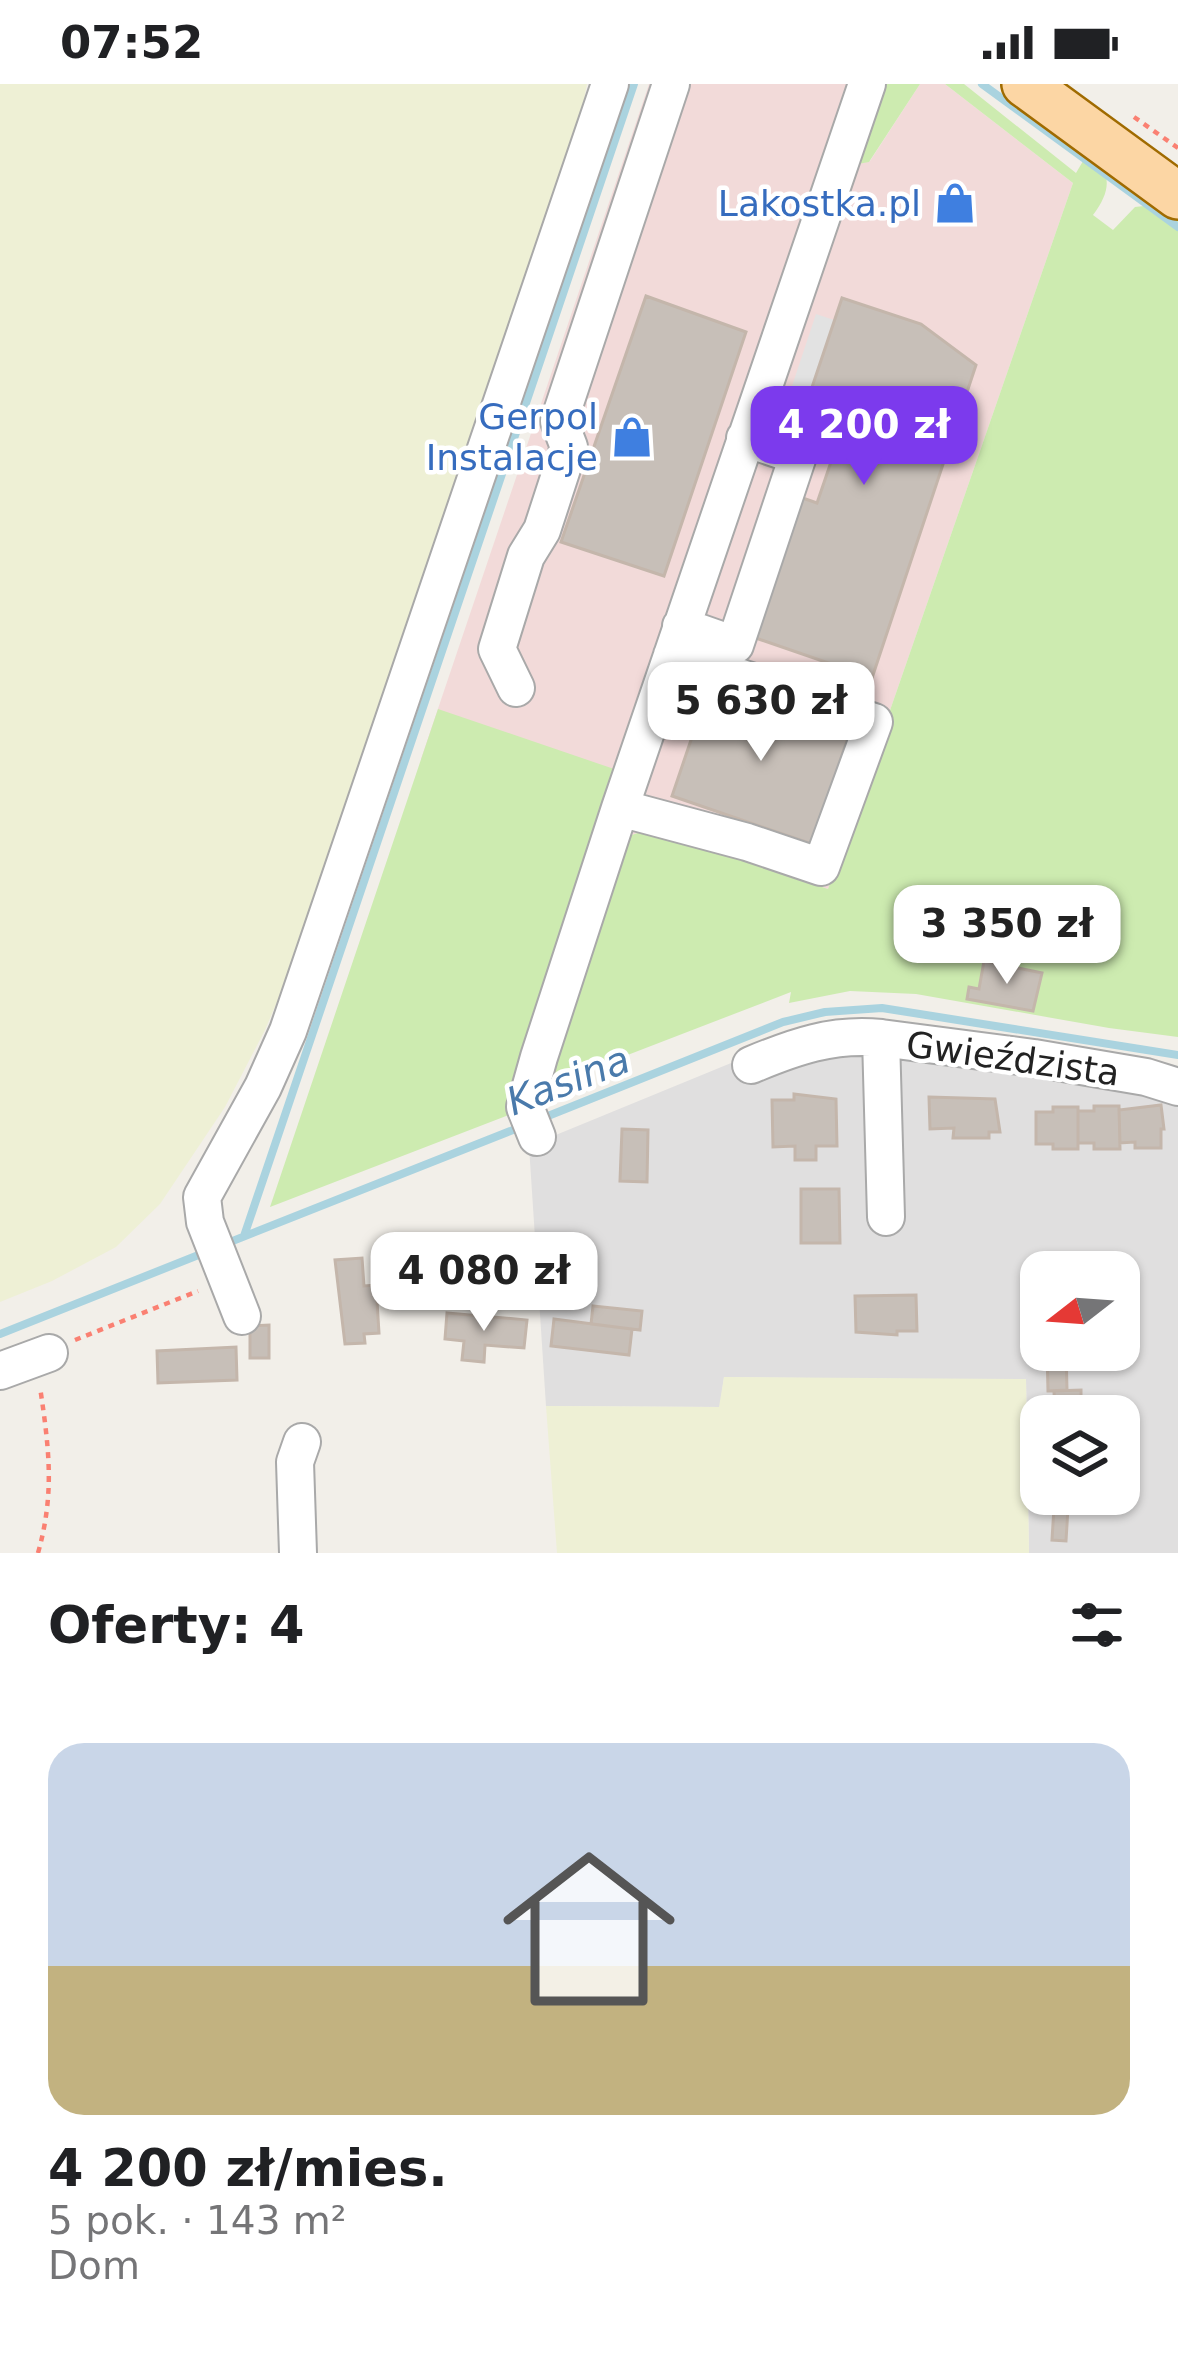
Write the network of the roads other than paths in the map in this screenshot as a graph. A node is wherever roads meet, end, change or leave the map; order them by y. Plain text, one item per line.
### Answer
1 (610, 84) edge
2 (670, 84) edge
3 (867, 84) edge
4 (1025, 84) edge
5 (1178, 196) edge
6 (745, 438) junction
7 (676, 641) junction
8 (516, 688) dead end
9 (620, 808) junction
10 (881, 1039) junction
11 (751, 1065) dead end
12 (1178, 1087) edge
13 (531, 1122) dead end
14 (886, 1217) dead end
15 (242, 1316) dead end
16 (49, 1353) road end
17 (0, 1371) edge
18 (302, 1442) dead end
19 (298, 1553) edge

1 - 15 street
2 - 8 street
3 - 6 street
4 - 5 main road
6 - 7 street
6 - 7 street
7 - 9 street
7 - 9 street
9 - 13 street
10 - 11 street
10 - 12 street, Gwieździsta
10 - 14 street, Gwieździsta
16 - 17 street
18 - 19 street

